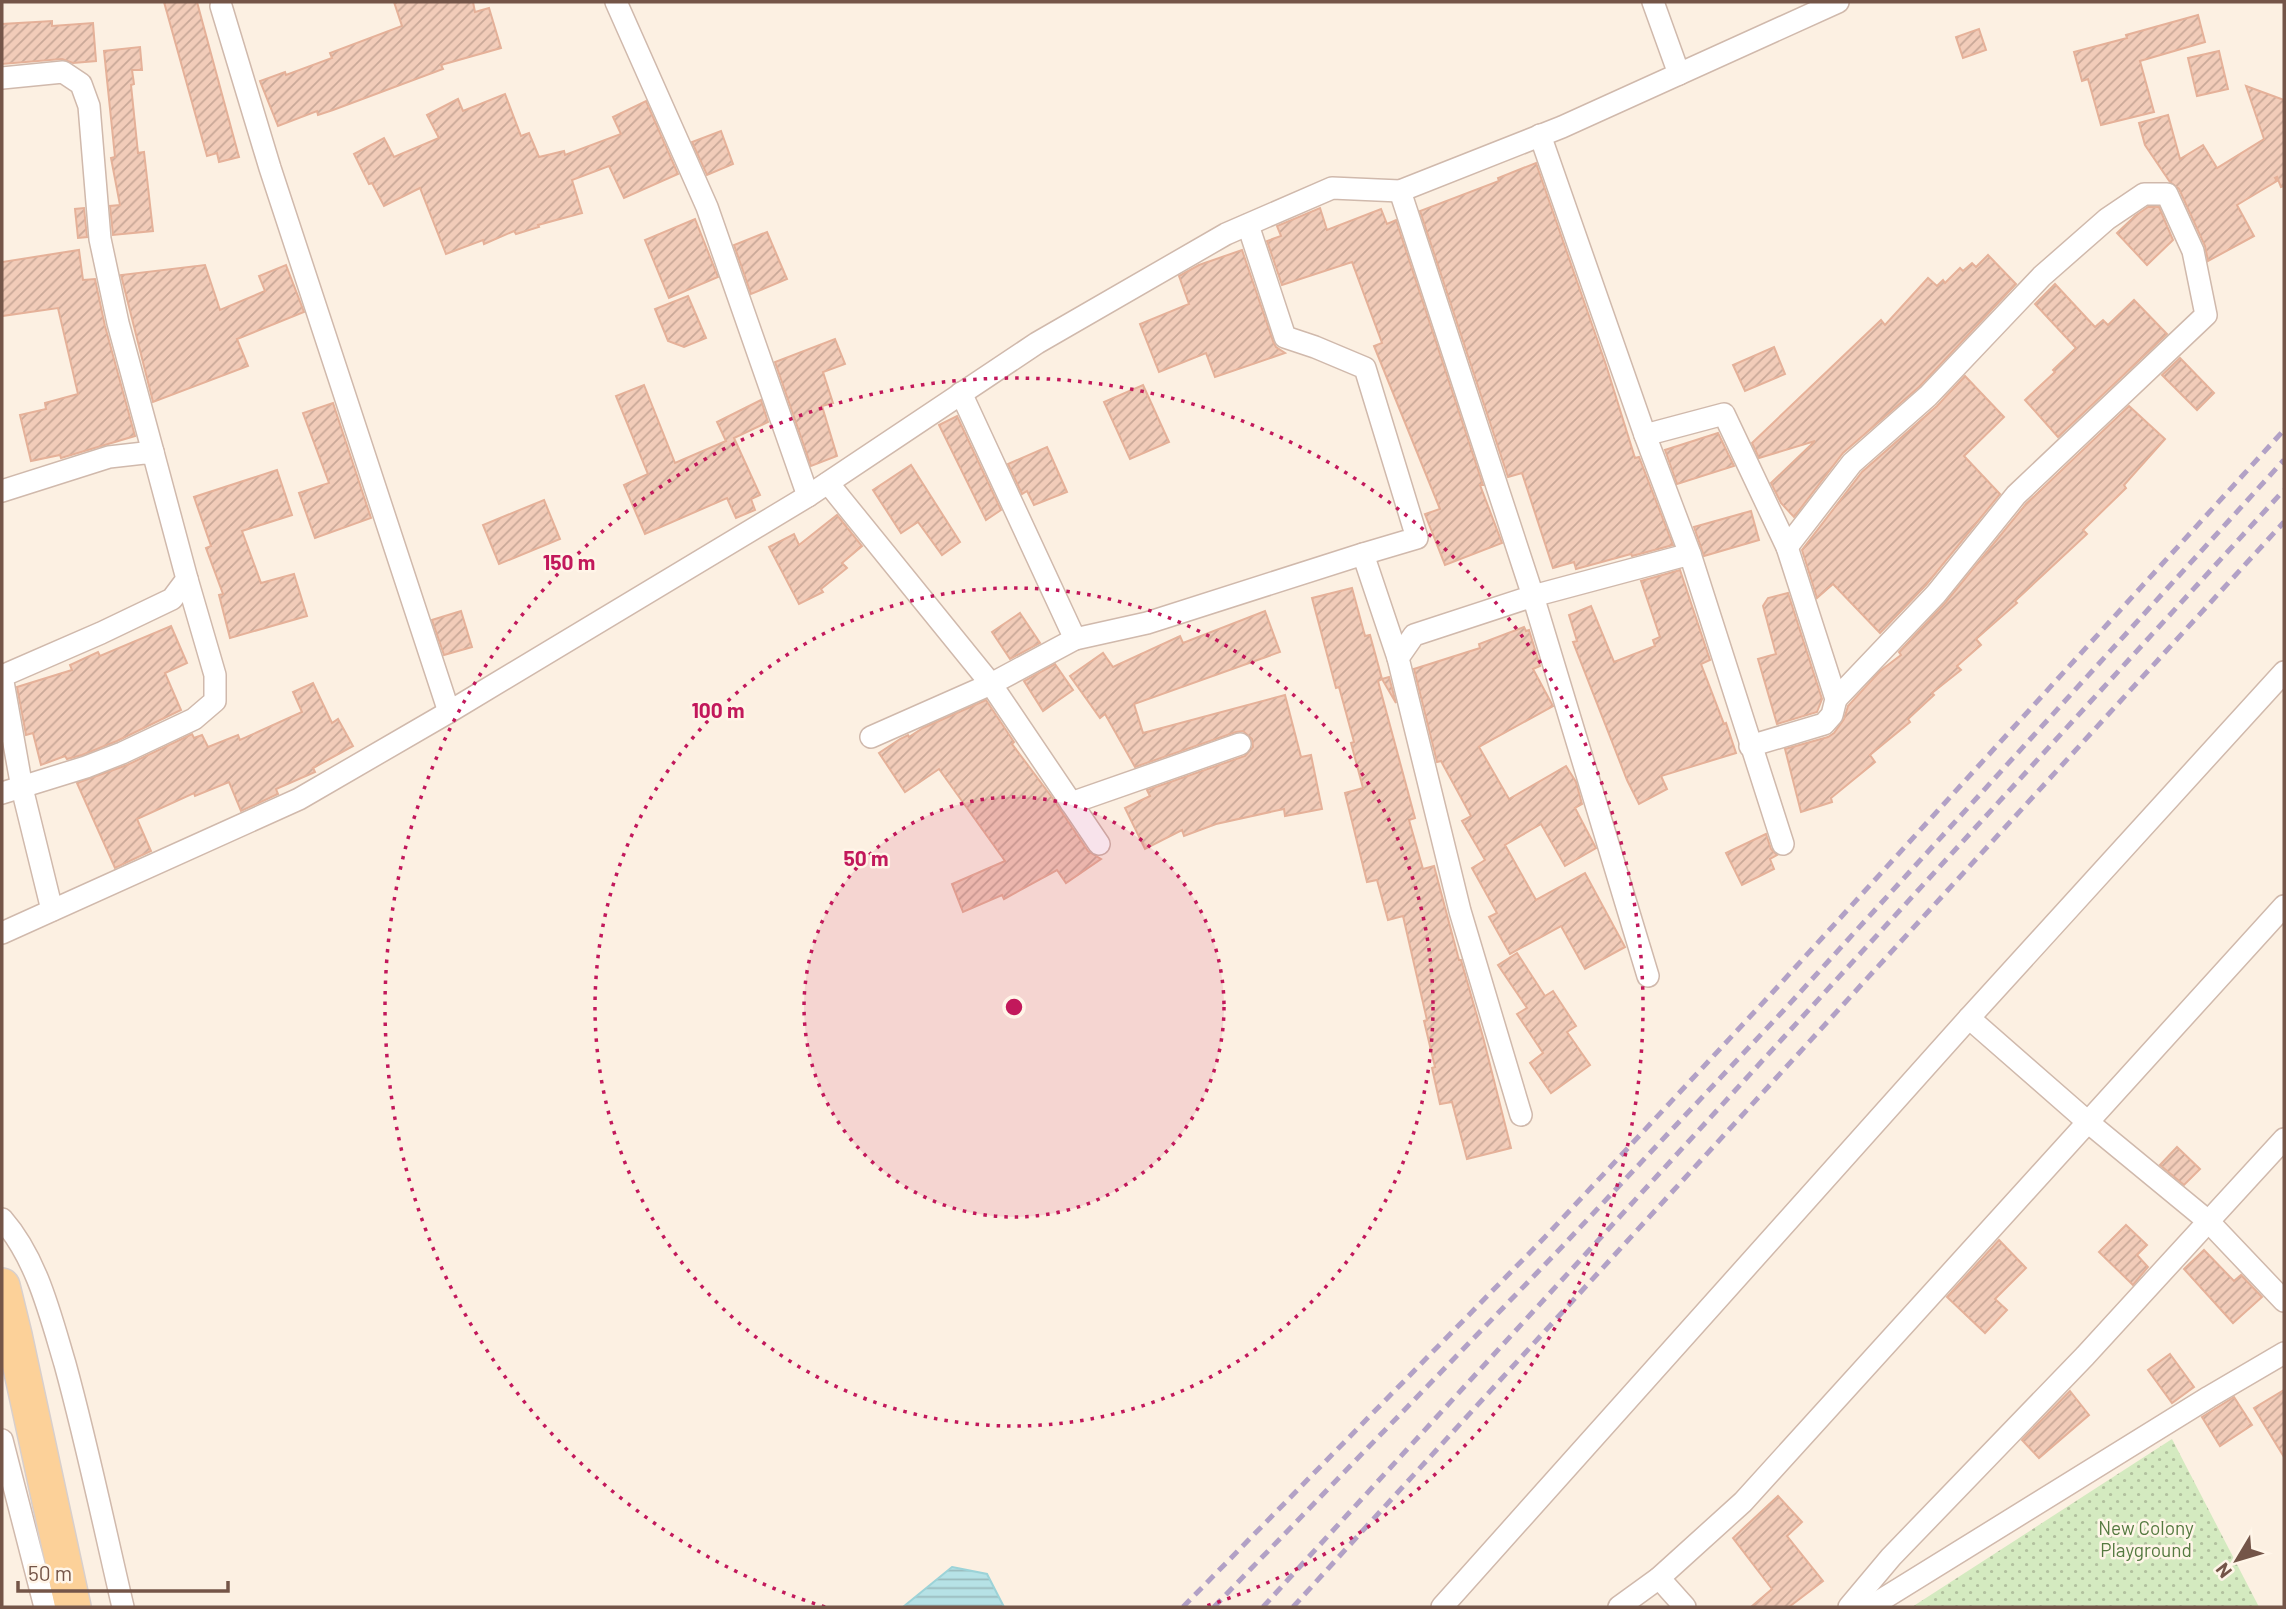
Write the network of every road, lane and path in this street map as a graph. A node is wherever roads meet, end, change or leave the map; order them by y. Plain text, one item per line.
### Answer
1 (616, 2) edge
2 (1653, 2) edge
3 (1838, 2) edge
4 (221, 6) dead end
5 (1679, 74) junction
6 (2, 78) edge
7 (1540, 135) junction
8 (1400, 191) junction
9 (1248, 225) junction
10 (961, 393) junction
11 (1645, 435) junction
12 (153, 452) junction
13 (828, 483) junction
14 (2, 491) edge
15 (808, 496) junction
16 (1787, 547) junction
17 (1363, 554) junction
18 (1690, 554) junction
19 (187, 579) junction
20 (1534, 596) junction
21 (1075, 639) junction
22 (1398, 658) junction
23 (2284, 672) edge
24 (990, 684) junction
25 (1836, 699) junction
26 (449, 712) junction
27 (871, 737) dead end
28 (1240, 744) dead end
29 (1750, 746) junction
30 (12, 791) edge
31 (1071, 803) junction
32 (1099, 844) dead end
33 (1783, 844) dead end
34 (2284, 906) edge
35 (52, 909) junction
36 (2, 933) edge
37 (1648, 976) dead end
38 (1969, 1018) junction
39 (1521, 1115) dead end
40 (2089, 1123) junction
41 (2284, 1139) edge
42 (2, 1219) edge
43 (2208, 1221) junction
44 (2, 1286) edge
45 (2284, 1300) edge
46 (2284, 1353) edge
47 (2, 1440) edge
48 (1659, 1578) junction
49 (45, 1607) edge
50 (73, 1607) edge
51 (123, 1607) edge
52 (1442, 1607) edge
53 (1619, 1607) edge
54 (1685, 1607) edge
55 (1849, 1607) edge
56 (1870, 1607) edge

1 - 15 street
2 - 5 street
3 - 5 street
4 - 26 street
5 - 7 street
6 - 12 street
7 - 8 street
7 - 11 street
8 - 9 street
8 - 20 street
9 - 10 street
9 - 17 street
10 - 13 street
10 - 21 street
11 - 16 street
11 - 18 street
12 - 14 street
12 - 19 street
13 - 15 street
13 - 24 street
15 - 26 street
16 - 25 street
16 - 25 street
17 - 21 street
17 - 22 street
18 - 20 street
18 - 29 street
19 - 30 street
19 - 30 street
20 - 22 street
20 - 37 street
21 - 24 street
22 - 39 street
23 - 38 street
24 - 27 street
24 - 31 street
25 - 29 street
26 - 35 street
28 - 31 street
29 - 33 street
30 - 35 street
31 - 32 street
34 - 40 street
35 - 36 street
38 - 40 street
38 - 52 street
40 - 43 street
40 - 48 street
41 - 43 street
42 - 51 street
43 - 45 street
43 - 55 street
44 - 50 main road
46 - 56 street
47 - 49 street
48 - 53 street
48 - 54 street

